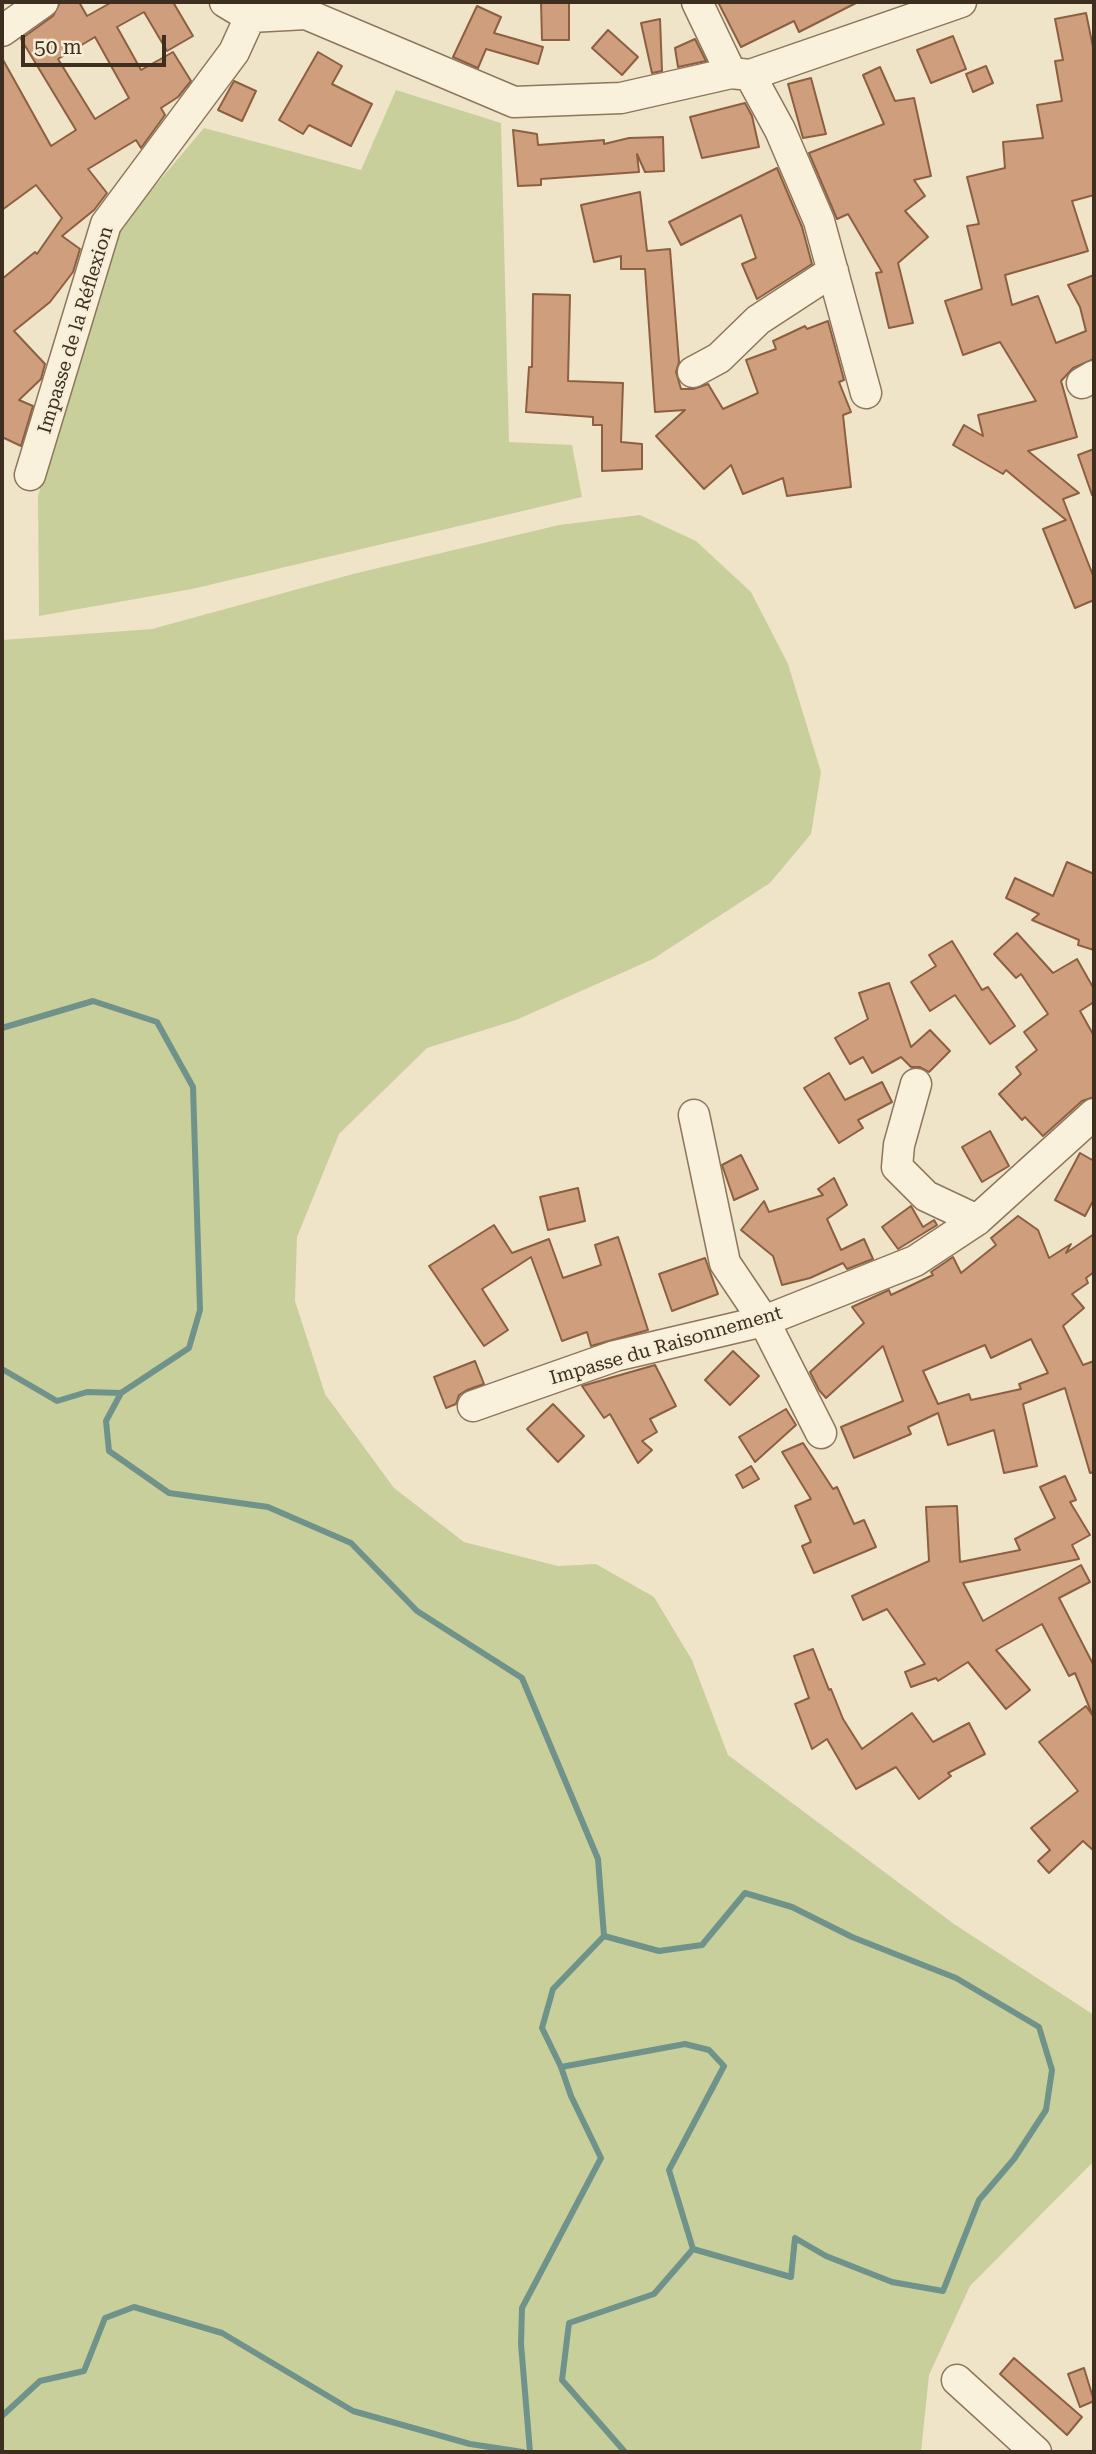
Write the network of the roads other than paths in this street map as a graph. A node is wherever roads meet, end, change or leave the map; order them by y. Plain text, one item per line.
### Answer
1 (43, 2) edge
2 (697, 2) edge
3 (961, 2) edge
4 (237, 9) edge
5 (2, 31) edge
6 (740, 74) junction
7 (833, 271) junction
8 (693, 372) dead end
9 (866, 393) dead end
10 (30, 475) dead end
11 (916, 1084) dead end
12 (1094, 1114) edge
13 (694, 1115) dead end
14 (977, 1220) junction
15 (764, 1321) junction
16 (473, 1406) dead end
17 (821, 1433) dead end
18 (957, 2380) dead end
19 (1036, 2452) edge

1 - 5 street
2 - 6 street
3 - 6 street
4 - 6 street
4 - 10 street, Impasse de la Réflexion
6 - 7 street
7 - 8 street
7 - 9 street
11 - 14 street
12 - 14 street, Impasse du Raisonnement
13 - 15 street
14 - 15 street, Impasse du Raisonnement
15 - 16 street, Impasse du Raisonnement
15 - 17 street
18 - 19 street

